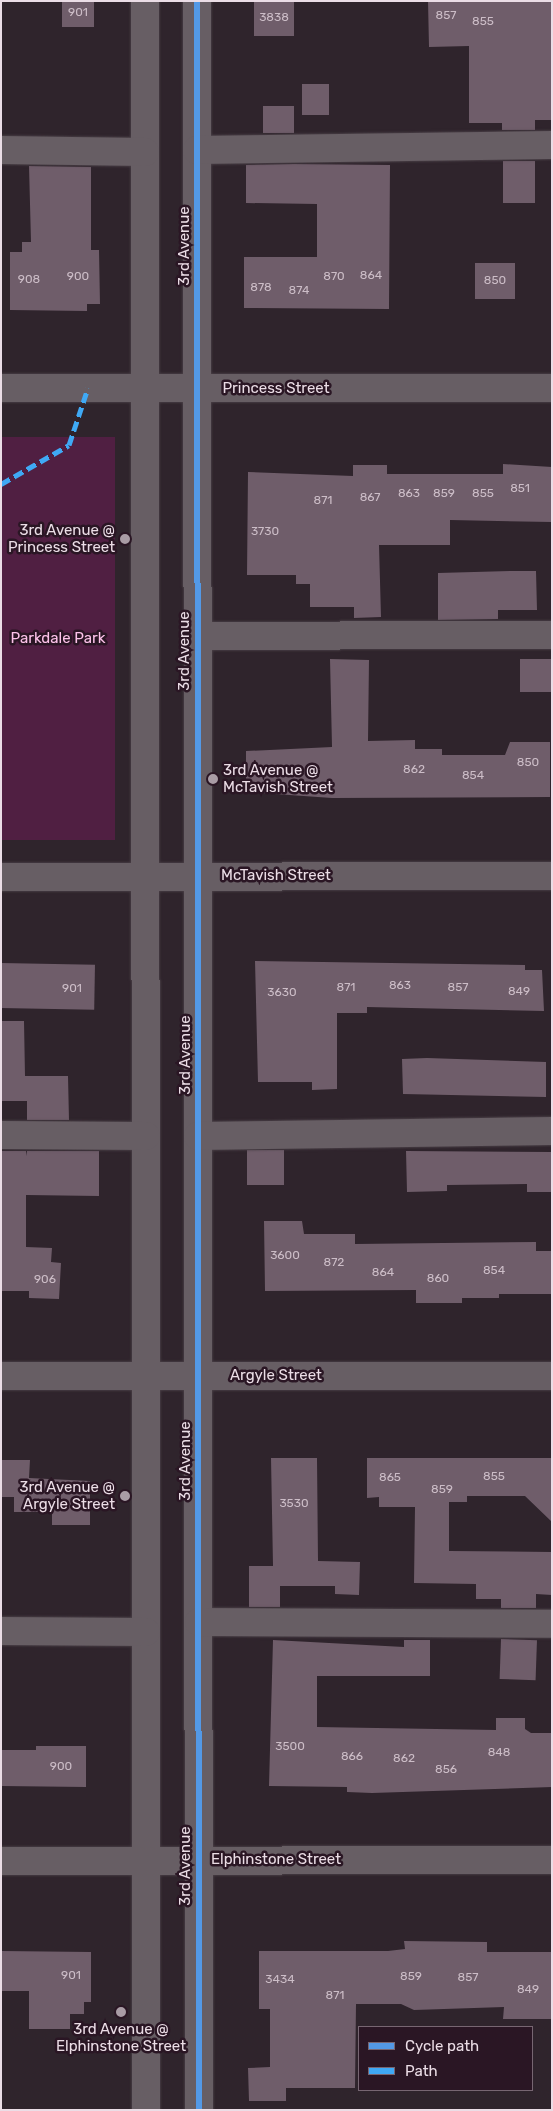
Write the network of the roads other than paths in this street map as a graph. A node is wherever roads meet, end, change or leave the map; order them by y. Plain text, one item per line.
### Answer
1 (145, 1) edge
2 (197, 1) edge
3 (552, 145) edge
4 (1, 150) edge
5 (197, 150) junction
6 (145, 152) junction
7 (1, 388) edge
8 (552, 388) edge
9 (198, 389) junction
10 (145, 390) junction
11 (552, 635) edge
12 (198, 636) junction
13 (198, 876) junction
14 (552, 876) edge
15 (1, 877) edge
16 (145, 877) junction
17 (552, 1131) edge
18 (1, 1135) edge
19 (146, 1136) junction
20 (198, 1136) junction
21 (146, 1375) junction
22 (1, 1376) edge
23 (198, 1376) junction
24 (552, 1376) edge
25 (199, 1622) junction
26 (552, 1624) edge
27 (1, 1631) edge
28 (146, 1632) junction
29 (199, 1860) junction
30 (552, 1860) edge
31 (1, 1861) edge
32 (146, 1861) junction
33 (146, 2110) edge
34 (199, 2110) edge

1 - 6 street
2 - 5 street, 3rd Avenue
3 - 5 street
4 - 6 street
5 - 9 street, 3rd Avenue
6 - 10 street
7 - 10 street, Princess Street
8 - 9 street, Princess Street
9 - 10 street, Princess Street
9 - 12 street, 3rd Avenue
10 - 16 street
11 - 12 street
12 - 13 street, 3rd Avenue
13 - 14 street, McTavish Street
13 - 16 street, McTavish Street
13 - 20 street, 3rd Avenue
15 - 16 street, McTavish Street
16 - 19 street
17 - 20 street
18 - 19 street
19 - 21 street
20 - 23 street, 3rd Avenue
21 - 22 street, Argyle Street
21 - 23 street, Argyle Street
21 - 28 street
23 - 24 street, Argyle Street
23 - 25 street, 3rd Avenue
25 - 26 street
25 - 29 street, 3rd Avenue
27 - 28 street
28 - 32 street
29 - 30 street, Elphinstone Street
29 - 32 street, Elphinstone Street
29 - 34 street, 3rd Avenue
31 - 32 street, Elphinstone Street
32 - 33 street

